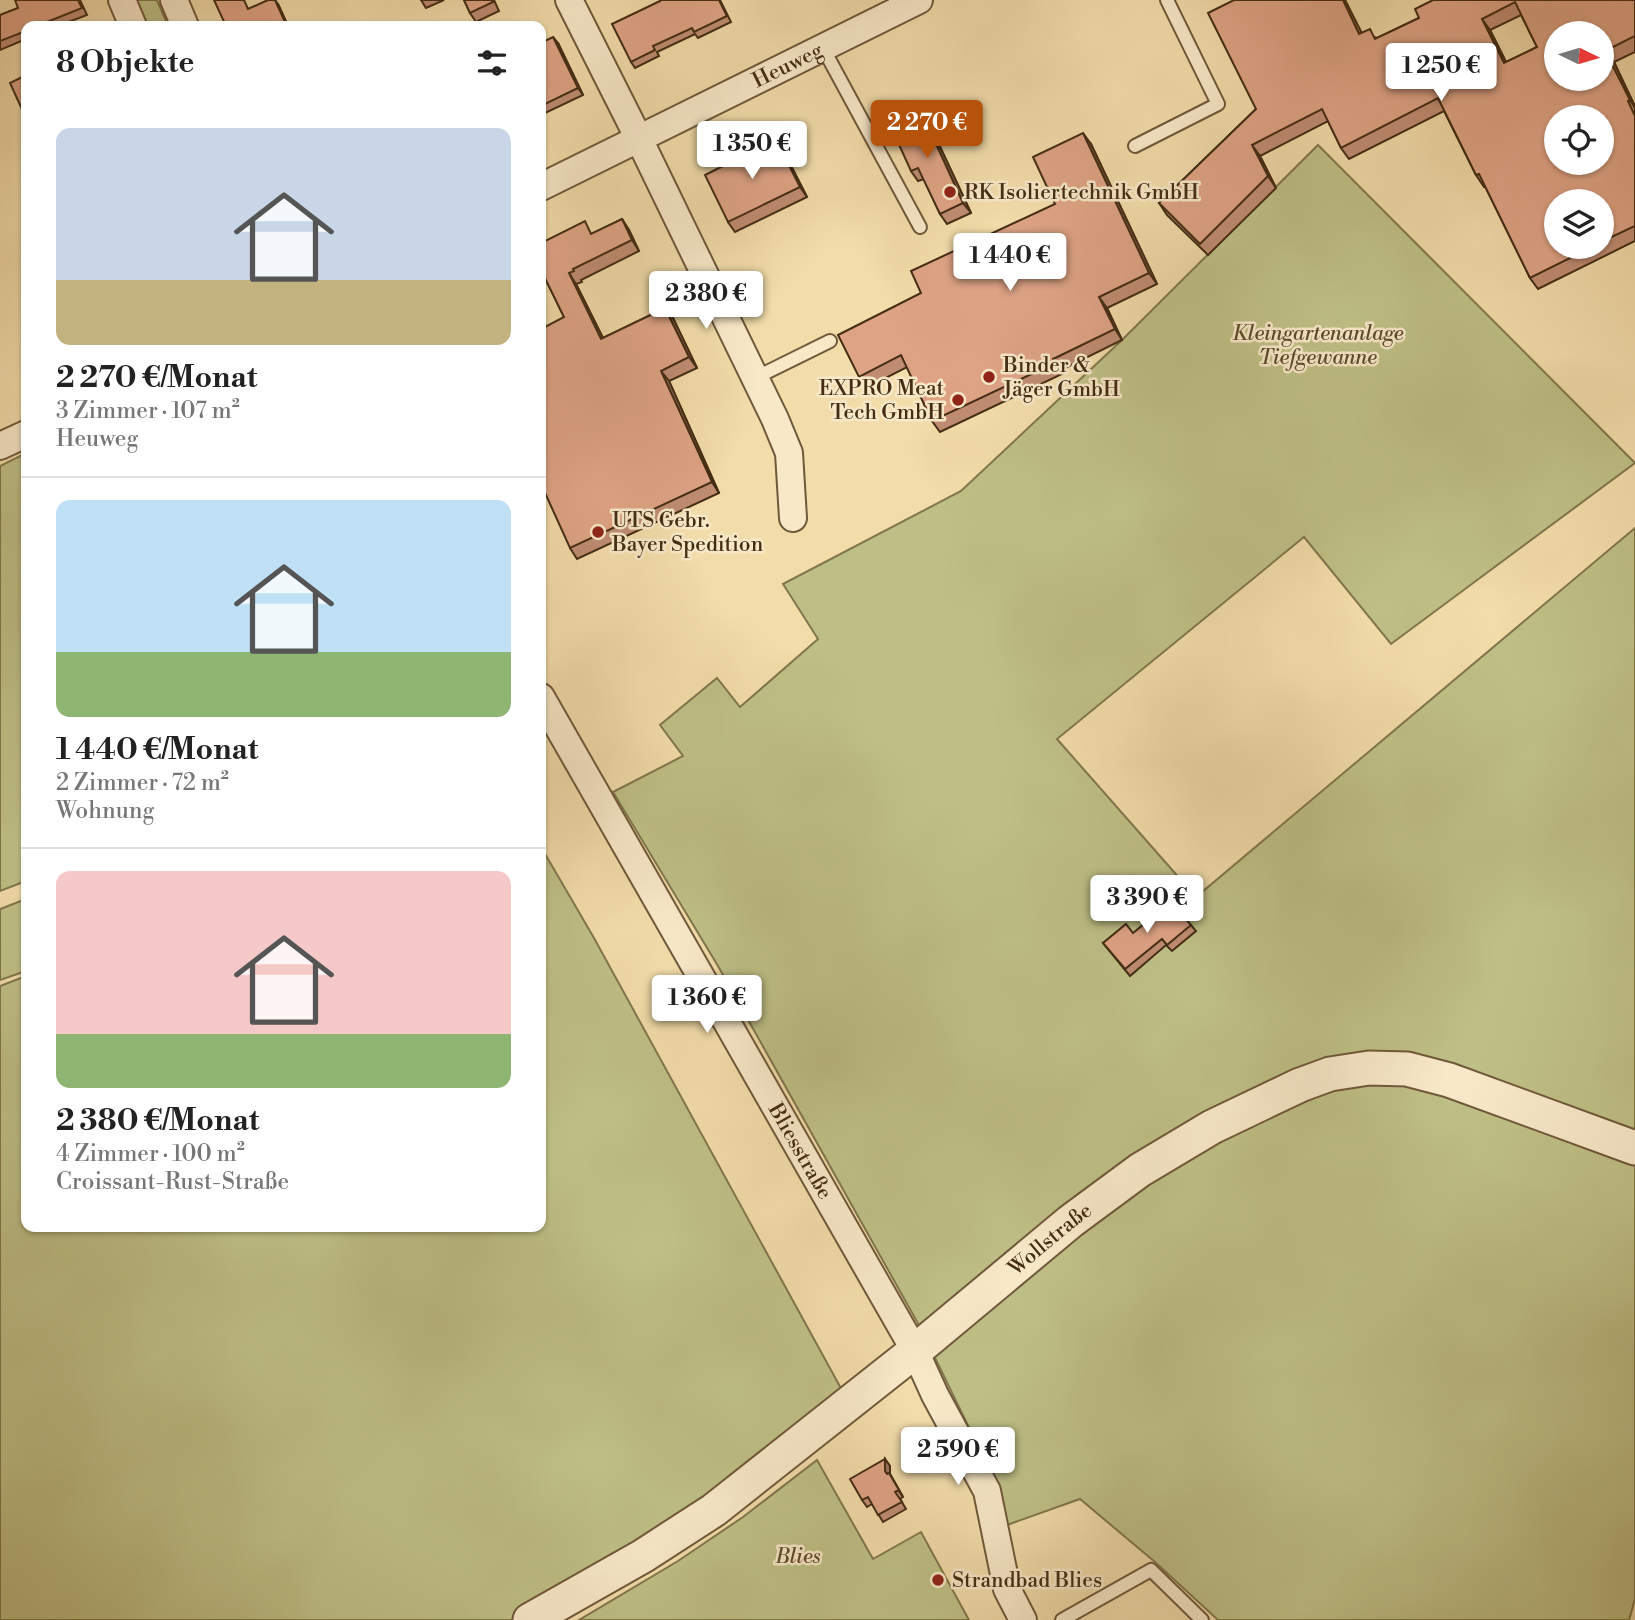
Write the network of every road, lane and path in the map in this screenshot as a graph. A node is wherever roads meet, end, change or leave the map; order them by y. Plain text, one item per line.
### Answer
1 (122, 0) edge
2 (174, 0) edge
3 (569, 0) edge
4 (919, 0) edge
5 (1167, 0) edge
6 (131, 21) edge
7 (184, 21) edge
8 (823, 48) junction
9 (639, 139) junction
10 (1135, 146) dead end
11 (546, 185) edge
12 (919, 228) dead end
13 (830, 341) dead end
14 (755, 378) junction
15 (21, 436) edge
16 (0, 446) edge
17 (793, 518) dead end
18 (546, 706) edge
19 (1635, 1148) edge
20 (915, 1351) junction
21 (1198, 1619) edge
22 (530, 1620) edge
23 (1023, 1620) edge
24 (1062, 1620) edge

1 - 6 street
2 - 7 street
3 - 9 street
4 - 8 street, Heuweg
5 - 10 lane
8 - 9 street, Heuweg
8 - 12 lane
9 - 11 street, Heuweg
9 - 14 street
13 - 14 lane
14 - 17 street
15 - 16 street
18 - 20 street, Bliesstraße
19 - 20 street, Wollstraße
20 - 22 street, Wollstraße
20 - 23 street, Bliesstraße
21 - 24 lane

